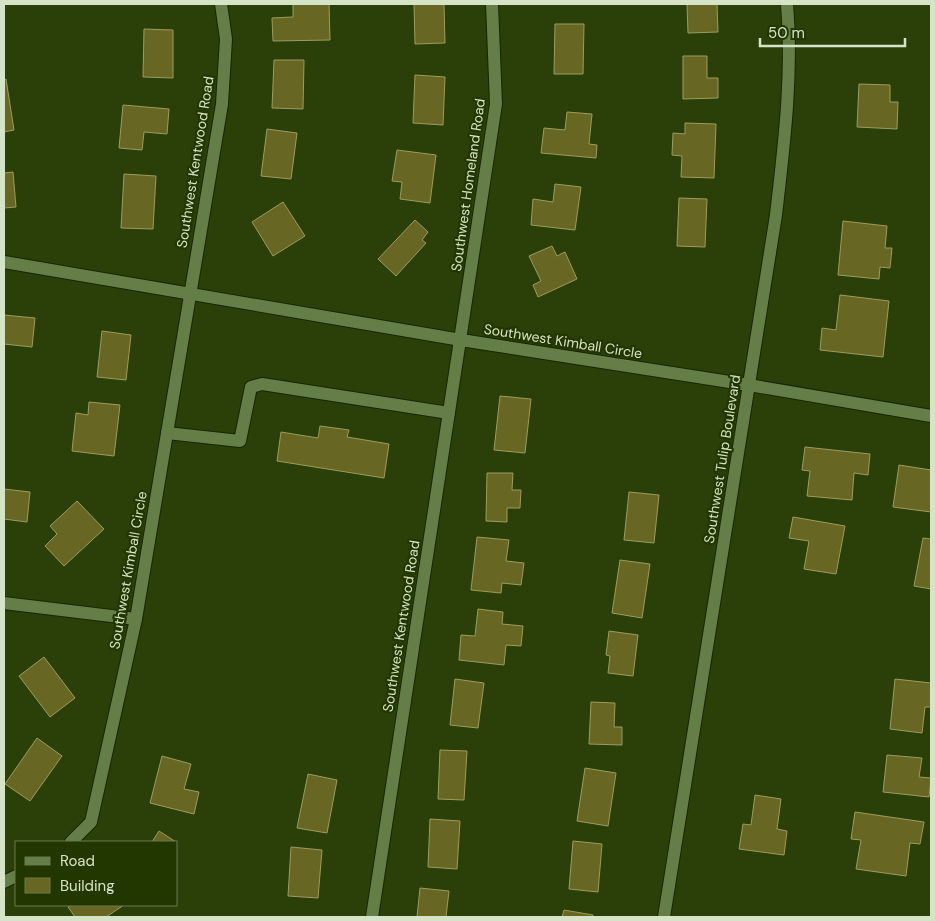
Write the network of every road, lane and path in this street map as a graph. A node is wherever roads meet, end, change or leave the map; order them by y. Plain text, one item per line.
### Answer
1 (220, 4) edge
2 (492, 4) edge
3 (787, 4) edge
4 (4, 262) edge
5 (190, 294) junction
6 (460, 340) junction
7 (749, 385) junction
8 (449, 413) junction
9 (931, 416) edge
10 (167, 433) junction
11 (4, 603) edge
12 (136, 619) junction
13 (72, 841) edge
14 (372, 917) edge
15 (664, 917) edge

1 - 5 street, Southwest Kentwood Road
2 - 6 street, Southwest Homeland Road
3 - 7 street, Southwest Tulip Boulevard
4 - 5 street, Southwest Kimball Circle
5 - 6 street, Southwest Kimball Circle
5 - 10 street, Southwest Kimball Circle
6 - 7 street, Southwest Kimball Circle
6 - 8 street, Southwest Kentwood Road
7 - 9 street, Southwest Kimball Circle
7 - 15 street, Southwest Tulip Boulevard
8 - 10 street
8 - 14 street, Southwest Kentwood Road
10 - 12 street, Southwest Kimball Circle
11 - 12 street
12 - 13 street, Southwest Kimball Circle

